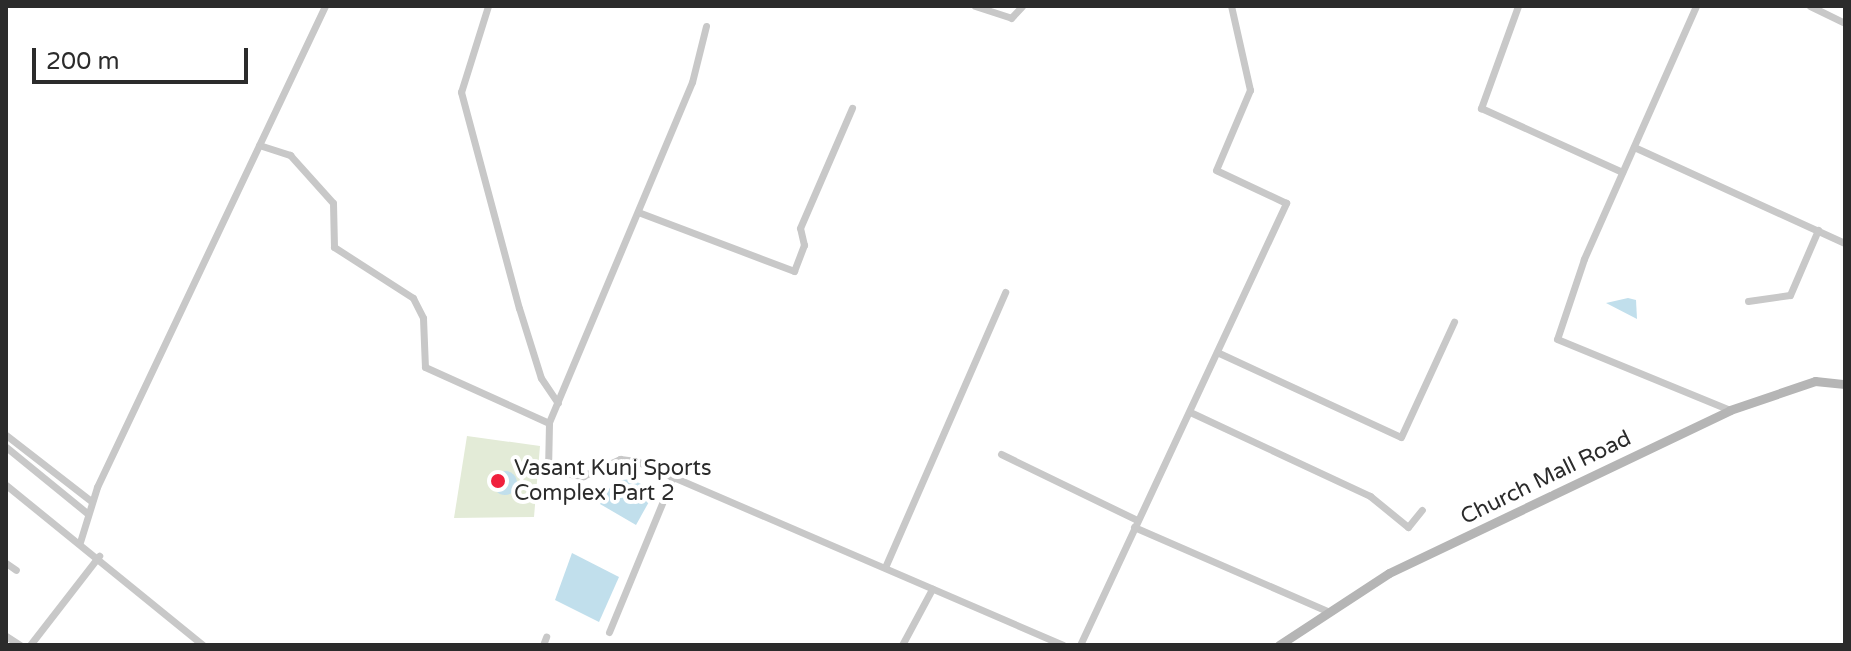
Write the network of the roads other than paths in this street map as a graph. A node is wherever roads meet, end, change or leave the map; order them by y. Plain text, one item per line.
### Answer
1 (325, 6) edge
2 (488, 6) edge
3 (975, 6) edge
4 (1022, 6) edge
5 (1231, 6) edge
6 (1518, 6) edge
7 (1696, 6) edge
8 (1810, 6) edge
9 (1845, 23) edge
10 (706, 26) dead end
11 (852, 108) dead end
12 (259, 145) junction
13 (1634, 147) junction
14 (1622, 172) junction
15 (638, 212) junction
16 (1818, 230) junction
17 (1845, 243) edge
18 (1005, 292) dead end
19 (1748, 301) dead end
20 (1454, 322) dead end
21 (1219, 353) junction
22 (1845, 384) edge
23 (558, 403) junction
24 (1730, 410) junction
25 (1190, 412) junction
26 (549, 423) junction
27 (6, 435) edge
28 (6, 447) edge
29 (1001, 454) dead end
30 (674, 474) junction
31 (6, 485) edge
32 (91, 501) junction
33 (1422, 510) dead end
34 (87, 513) junction
35 (1136, 524) junction
36 (80, 542) junction
37 (99, 556) junction
38 (6, 563) edge
39 (886, 565) junction
40 (16, 570) dead end
41 (932, 589) junction
42 (1327, 611) junction
43 (609, 632) dead end
44 (6, 636) edge
45 (20, 645) edge
46 (30, 645) edge
47 (203, 645) edge
48 (902, 645) edge
49 (1063, 645) edge
50 (1080, 645) edge
51 (1279, 645) edge

1 - 12 street
2 - 23 street
3 - 4 street
5 - 21 street
6 - 14 street
7 - 13 street
8 - 9 street
10 - 15 street
11 - 15 street
12 - 26 street
12 - 32 street
13 - 14 street
13 - 16 street
14 - 24 street
15 - 23 street
16 - 17 street
16 - 19 street
18 - 39 street
20 - 21 street
21 - 25 street
22 - 24 street, Church Mall Road
23 - 26 street
24 - 42 street, Church Mall Road
25 - 33 street
25 - 35 street
26 - 30 street
27 - 32 street
28 - 34 street
29 - 35 street
30 - 39 street
30 - 43 street
31 - 36 street
32 - 34 street
34 - 36 street
35 - 42 street
35 - 50 street
36 - 37 street
37 - 46 street
37 - 47 street
38 - 40 street
39 - 41 street
41 - 48 street
41 - 49 street
42 - 51 street, Church Mall Road
44 - 45 street

